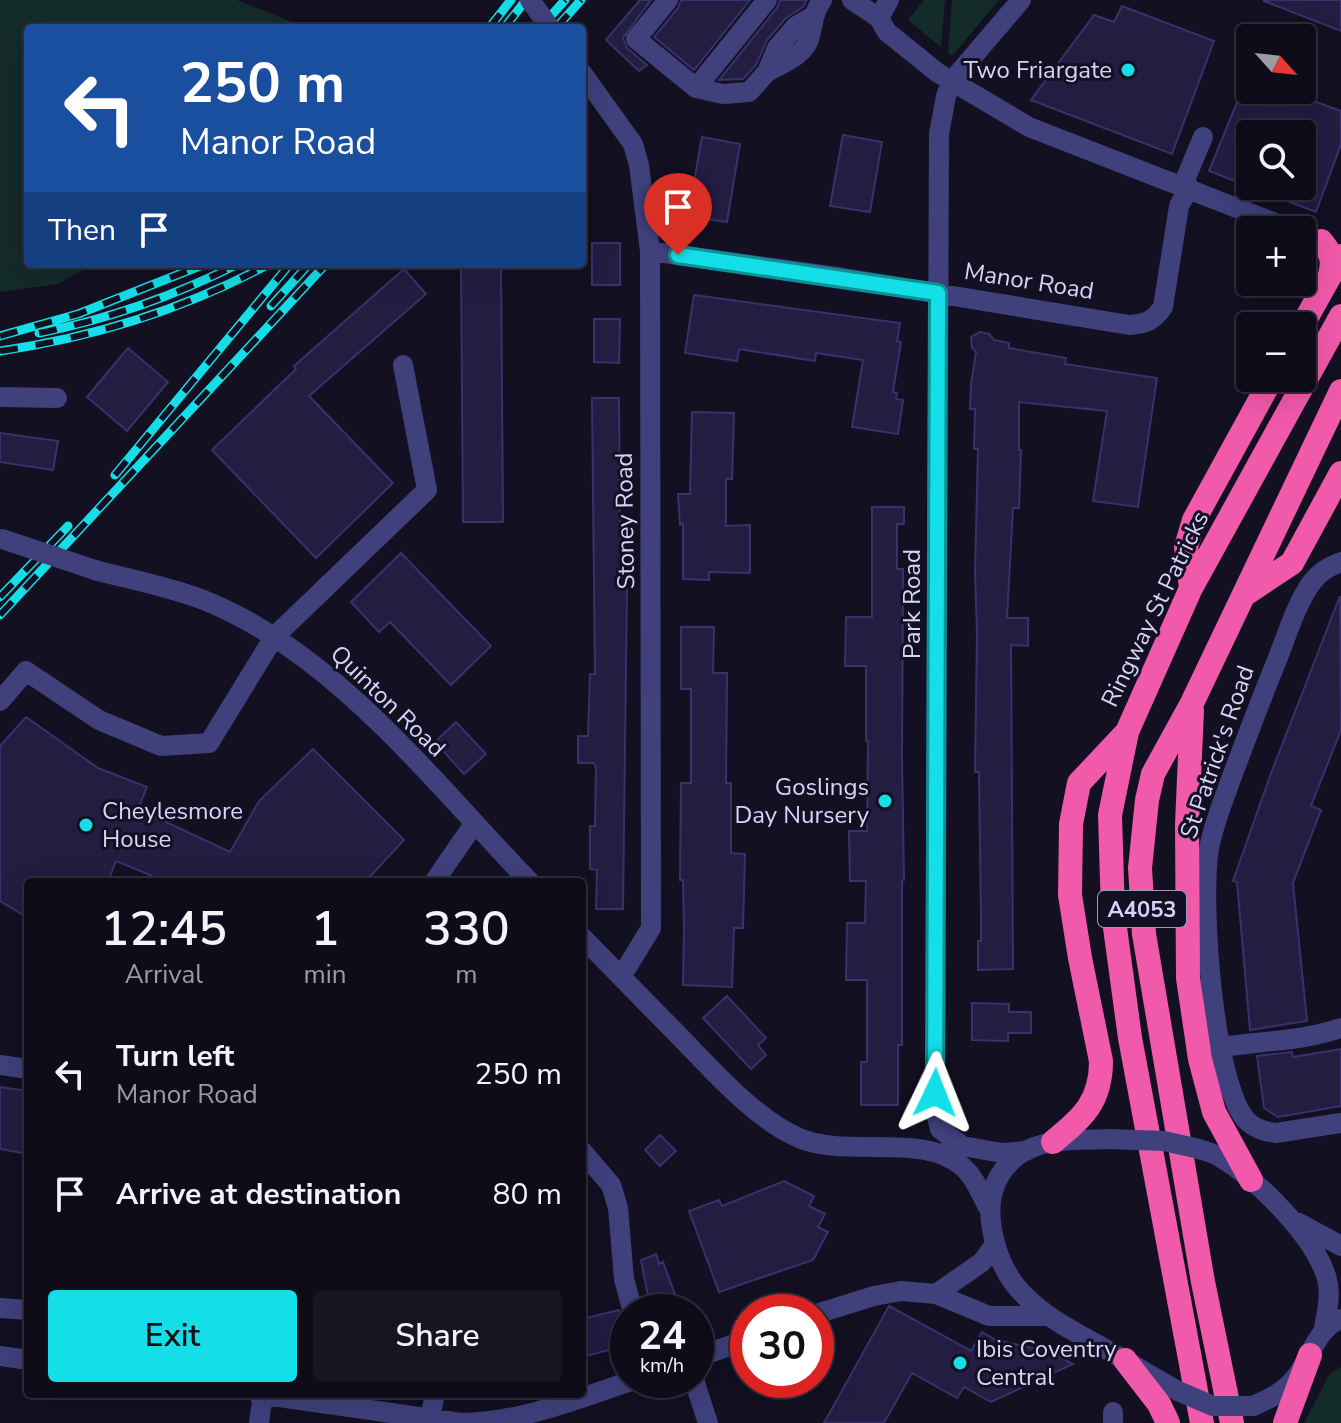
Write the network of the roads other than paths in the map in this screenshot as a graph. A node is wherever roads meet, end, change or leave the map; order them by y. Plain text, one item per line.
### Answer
1 (530, 0) edge
2 (668, 0) edge
3 (767, 0) edge
4 (852, 0) edge
5 (1021, 0) edge
6 (817, 8) edge
7 (884, 9) edge
8 (547, 24) edge
9 (586, 79) edge
10 (952, 81) junction
11 (696, 88) junction
12 (1203, 137) dead end
13 (1190, 190) junction
14 (1257, 216) edge
15 (1321, 238) edge
16 (650, 251) junction
17 (1335, 266) edge
18 (938, 293) junction
19 (1310, 312) edge
20 (1341, 316) edge
21 (403, 365) dead end
22 (1341, 391) edge
23 (1264, 392) edge
24 (0, 397) edge
25 (57, 398) dead end
26 (1341, 473) edge
27 (1, 538) edge
28 (1341, 562) edge
29 (1191, 588) junction
30 (1242, 597) junction
31 (274, 637) junction
32 (0, 701) edge
33 (1192, 703) junction
34 (1127, 732) junction
35 (474, 824) junction
36 (437, 878) edge
37 (526, 878) edge
38 (586, 941) edge
39 (621, 977) junction
40 (1341, 1028) edge
41 (1222, 1047) junction
42 (0, 1065) edge
43 (24, 1068) edge
44 (1341, 1123) edge
45 (1045, 1144) junction
46 (961, 1145) junction
47 (877, 1149) junction
48 (586, 1156) edge
49 (1251, 1180) junction
50 (989, 1209) junction
51 (1295, 1221) junction
52 (995, 1244) junction
53 (1341, 1246) edge
54 (628, 1294) edge
55 (936, 1294) junction
56 (0, 1308) edge
57 (834, 1308) edge
58 (24, 1310) edge
59 (1049, 1316) junction
60 (1332, 1323) edge
61 (1310, 1355) junction
62 (0, 1356) edge
63 (24, 1359) edge
64 (1125, 1360) junction
65 (610, 1388) edge
66 (586, 1396) edge
67 (261, 1398) edge
68 (289, 1398) edge
69 (434, 1398) edge
70 (582, 1398) edge
71 (700, 1398) edge
72 (430, 1418) junction
73 (259, 1423) edge
74 (708, 1423) edge
75 (1168, 1423) edge
76 (1202, 1423) edge
77 (1232, 1423) edge
78 (1285, 1423) edge

1 - 8 street, bridge
2 - 11 street
3 - 11 street
4 - 7 street
5 - 10 street
6 - 11 street
7 - 10 street
9 - 16 street, Stoney Road
10 - 13 street
10 - 18 street, Park Road
12 - 13 street, Manor Road
13 - 14 street
13 - 18 street, Manor Road
15 - 17 highway
16 - 18 street, Manor Road
16 - 39 street, Stoney Road
17 - 19 highway
18 - 46 street, Park Road
20 - 29 highway, Ringway St Patricks / A4053
21 - 31 street
22 - 30 highway, A4053
23 - 29 highway
24 - 25 street
26 - 30 highway
27 - 31 street, Quinton Road, bridge
28 - 41 street, St Patrick's Road
29 - 34 highway, Ringway St Patricks / A4053
30 - 33 highway, A4053
31 - 32 street
31 - 35 street, Quinton Road
33 - 49 highway
33 - 77 highway, A4053
34 - 45 highway
34 - 76 highway, Ringway St Patricks / A4053
35 - 36 street
35 - 37 street, Quinton Road
38 - 39 street
39 - 47 street
40 - 41 street
41 - 44 street, St Patrick's Road
42 - 43 street
45 - 46 street
45 - 49 street, bridge
45 - 50 street
46 - 47 street
47 - 50 street
48 - 54 street
49 - 51 street
50 - 52 street
51 - 53 street
51 - 60 street
52 - 55 street
52 - 59 street
55 - 57 street
55 - 59 street
56 - 58 street
59 - 64 street
60 - 61 street
61 - 64 street, bridge
61 - 78 highway
62 - 63 street
64 - 75 highway
65 - 66 street
67 - 73 street
68 - 72 street
69 - 72 street
70 - 72 street
71 - 74 street

